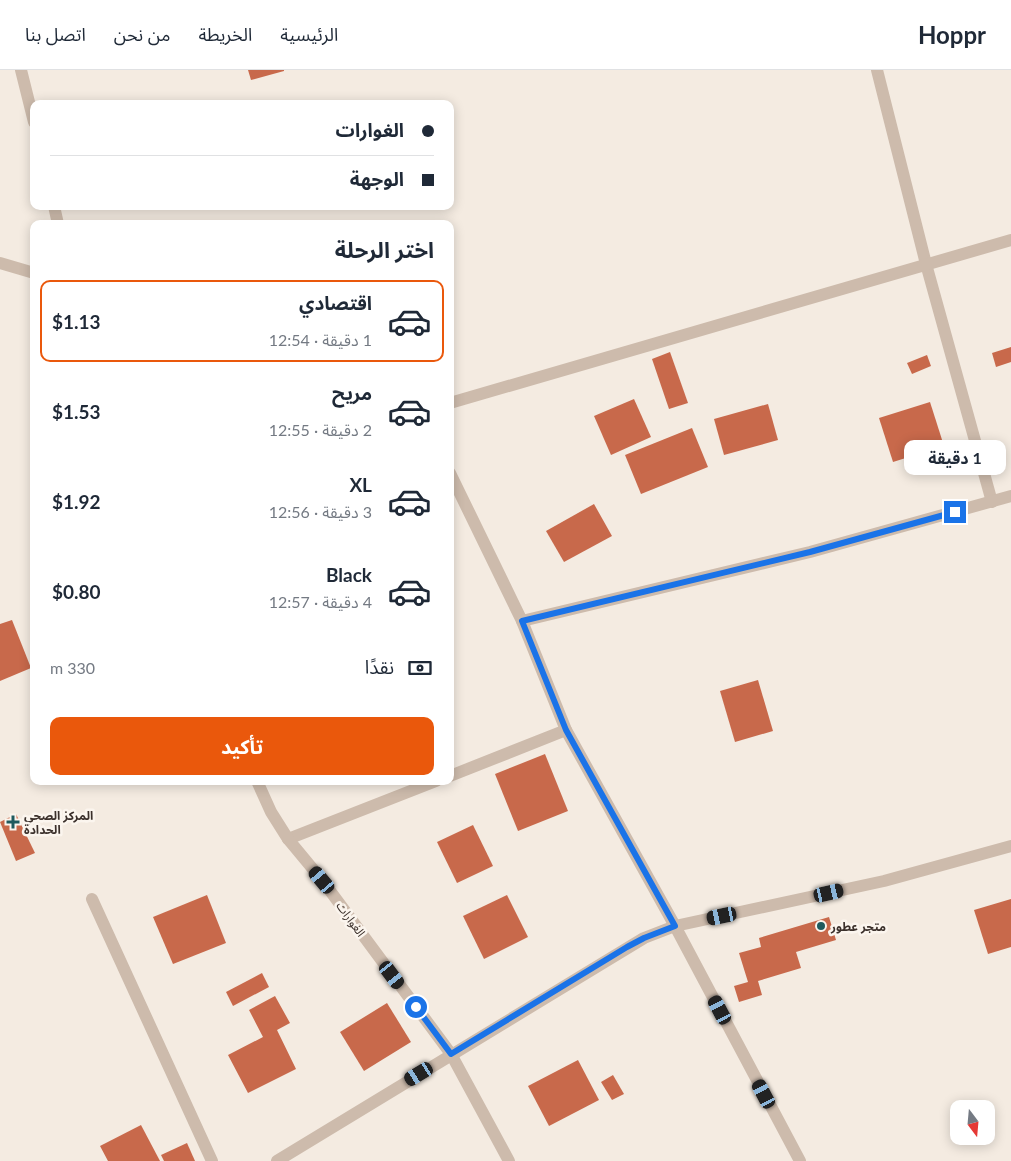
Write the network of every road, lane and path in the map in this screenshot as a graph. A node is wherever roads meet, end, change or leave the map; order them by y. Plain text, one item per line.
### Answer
1 (21, 70) edge
2 (877, 70) edge
3 (30, 106) edge
4 (1011, 240) edge
5 (0, 263) edge
6 (926, 264) junction
7 (30, 272) edge
8 (454, 402) edge
9 (454, 481) edge
10 (1011, 496) edge
11 (992, 502) junction
12 (522, 621) junction
13 (566, 730) junction
14 (454, 774) edge
15 (259, 785) edge
16 (426, 785) edge
17 (288, 839) junction
18 (1011, 846) edge
19 (92, 898) dead end
20 (675, 926) junction
21 (451, 1054) junction
22 (212, 1161) edge
23 (277, 1161) edge
24 (509, 1161) edge
25 (800, 1161) edge

1 - 3 street
2 - 6 street
4 - 6 street
5 - 7 street
6 - 8 street
6 - 11 street
9 - 12 street
10 - 11 street
11 - 12 street
12 - 13 street
13 - 14 street
13 - 20 street
15 - 17 street, الغوارات
16 - 17 street
17 - 21 street, الغوارات
18 - 20 street
19 - 22 street
20 - 21 street
20 - 25 street
21 - 23 street
21 - 24 street, الغوارات

